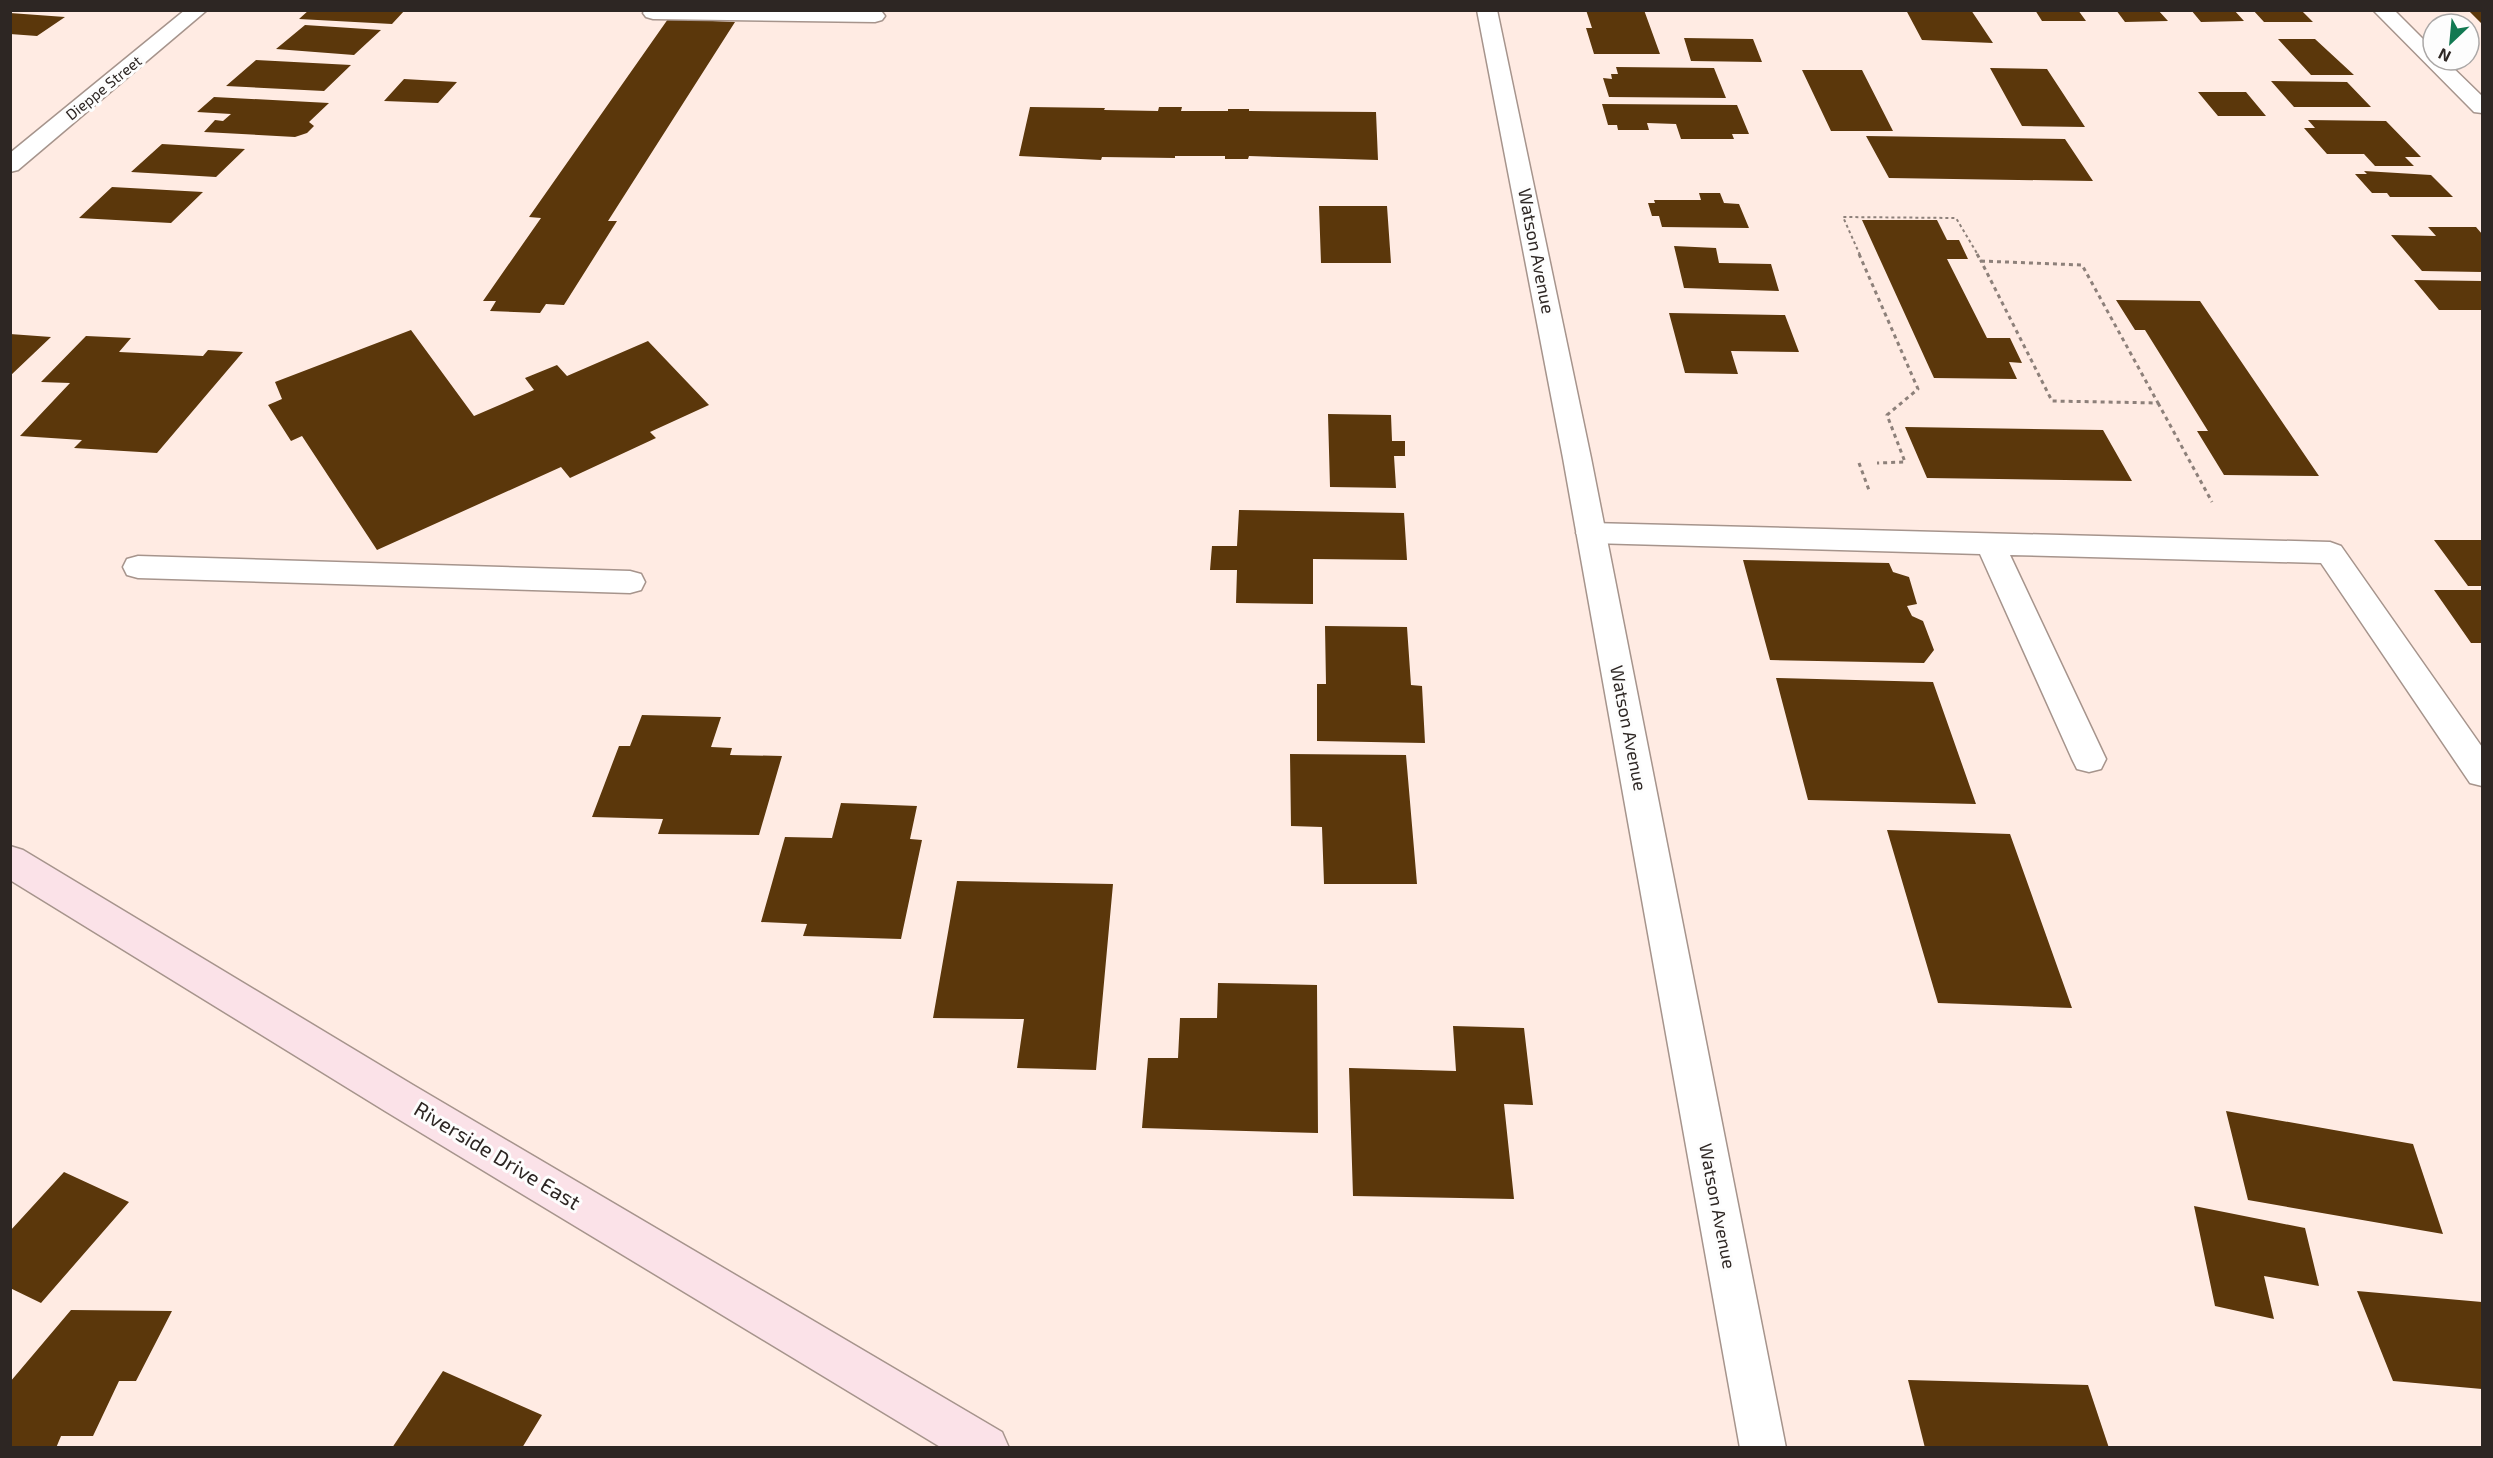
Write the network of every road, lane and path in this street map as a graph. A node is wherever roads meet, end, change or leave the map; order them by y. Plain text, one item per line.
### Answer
1 (198, 10) edge
2 (1487, 10) edge
3 (2382, 10) edge
4 (653, 13) dead end
5 (875, 16) dead end
6 (2421, 48) edge
7 (2446, 72) edge
8 (2482, 107) edge
9 (10, 165) edge
10 (1981, 261) junction
11 (2158, 403) junction
12 (1859, 463) dead end
13 (1877, 463) dead end
14 (1871, 496) dead end
15 (2216, 508) dead end
16 (1591, 533) junction
17 (1990, 544) junction
18 (138, 567) dead end
19 (630, 582) dead end
20 (2089, 759) dead end
21 (2482, 773) edge
22 (10, 861) edge
23 (986, 1448) edge
24 (1763, 1448) edge

1 - 9 street, Dieppe Street
2 - 16 street, Watson Avenue
3 - 6 street
4 - 5 street
7 - 8 street
10 - 11 path
10 - 11 path
10 - 13 path
11 - 15 path
12 - 14 path
16 - 17 street
16 - 24 street, Watson Avenue
17 - 20 street
17 - 21 street
18 - 19 street
22 - 23 main road, Riverside Drive East

